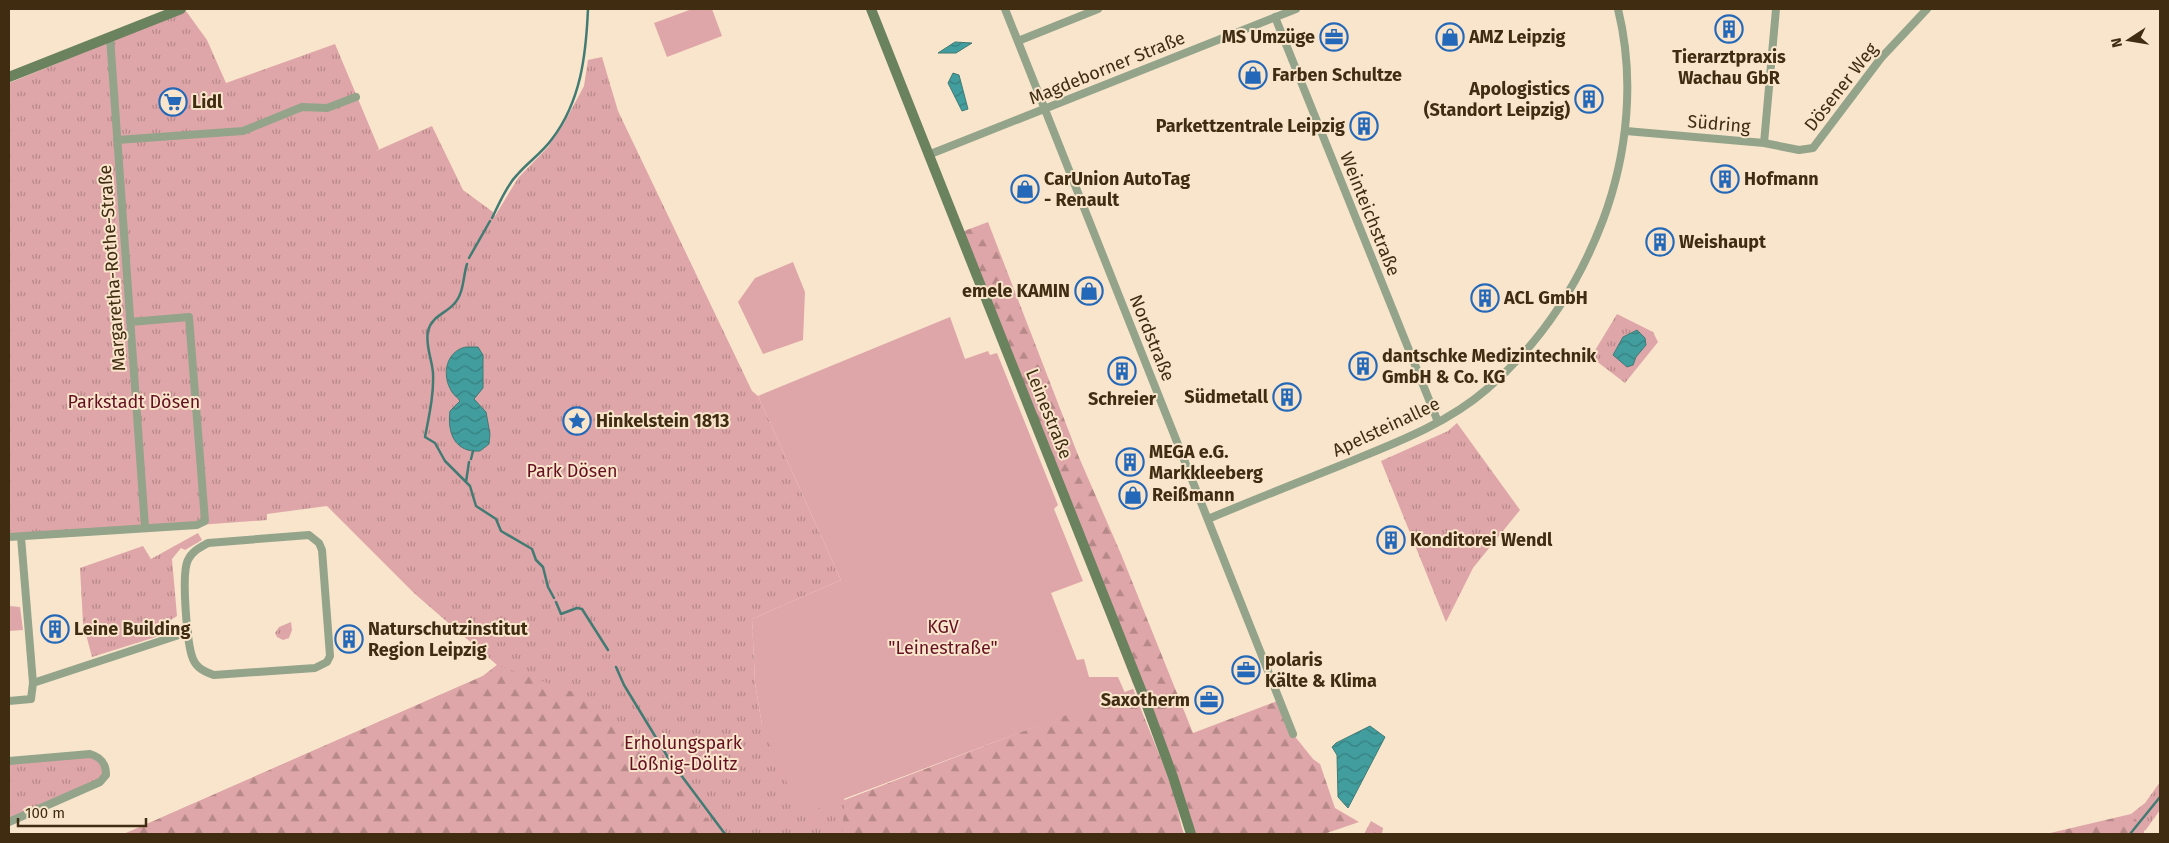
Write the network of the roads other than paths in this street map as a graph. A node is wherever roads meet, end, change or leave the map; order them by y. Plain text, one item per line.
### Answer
1 (181, 9) edge
2 (871, 9) edge
3 (1005, 9) edge
4 (1098, 9) edge
5 (1296, 9) edge
6 (1618, 9) edge
7 (1776, 9) edge
8 (1927, 9) edge
9 (1275, 17) junction
10 (110, 37) junction
11 (1018, 41) junction
12 (9, 77) edge
13 (356, 97) dead end
14 (1045, 109) junction
15 (1626, 131) junction
16 (117, 140) junction
17 (1764, 143) junction
18 (928, 155) junction
19 (130, 322) junction
20 (1438, 422) junction
21 (1208, 519) junction
22 (145, 528) junction
23 (20, 537) junction
24 (9, 538) edge
25 (188, 632) junction
26 (33, 683) junction
27 (9, 700) edge
28 (1293, 734) dead end
29 (9, 761) edge
30 (9, 822) edge
31 (1191, 834) edge

1 - 10 main road
2 - 18 main road, Leinestraße
3 - 11 street, Nordstraße
4 - 11 street
5 - 9 street, Magdeborner Straße
6 - 15 street, Apelsteinallee
7 - 17 street, Südring
8 - 17 street, Dösener Weg
9 - 14 street, Magdeborner Straße
9 - 20 street, Weinteichstraße
10 - 12 main road
10 - 16 street, Margaretha-Rothe-Straße
11 - 14 street, Nordstraße
13 - 16 street
14 - 18 street, Magdeborner Straße
14 - 21 street, Nordstraße
15 - 17 street, Südring
15 - 20 street, Apelsteinallee
16 - 19 street, Margaretha-Rothe-Straße
18 - 31 main road, Leinestraße
19 - 22 street, Margaretha-Rothe-Straße
19 - 22 street
20 - 21 street, Apelsteinallee
21 - 28 street, Nordstraße
22 - 23 street
23 - 24 street
23 - 26 street
25 - 25 street
25 - 26 street
26 - 27 street
29 - 30 street

